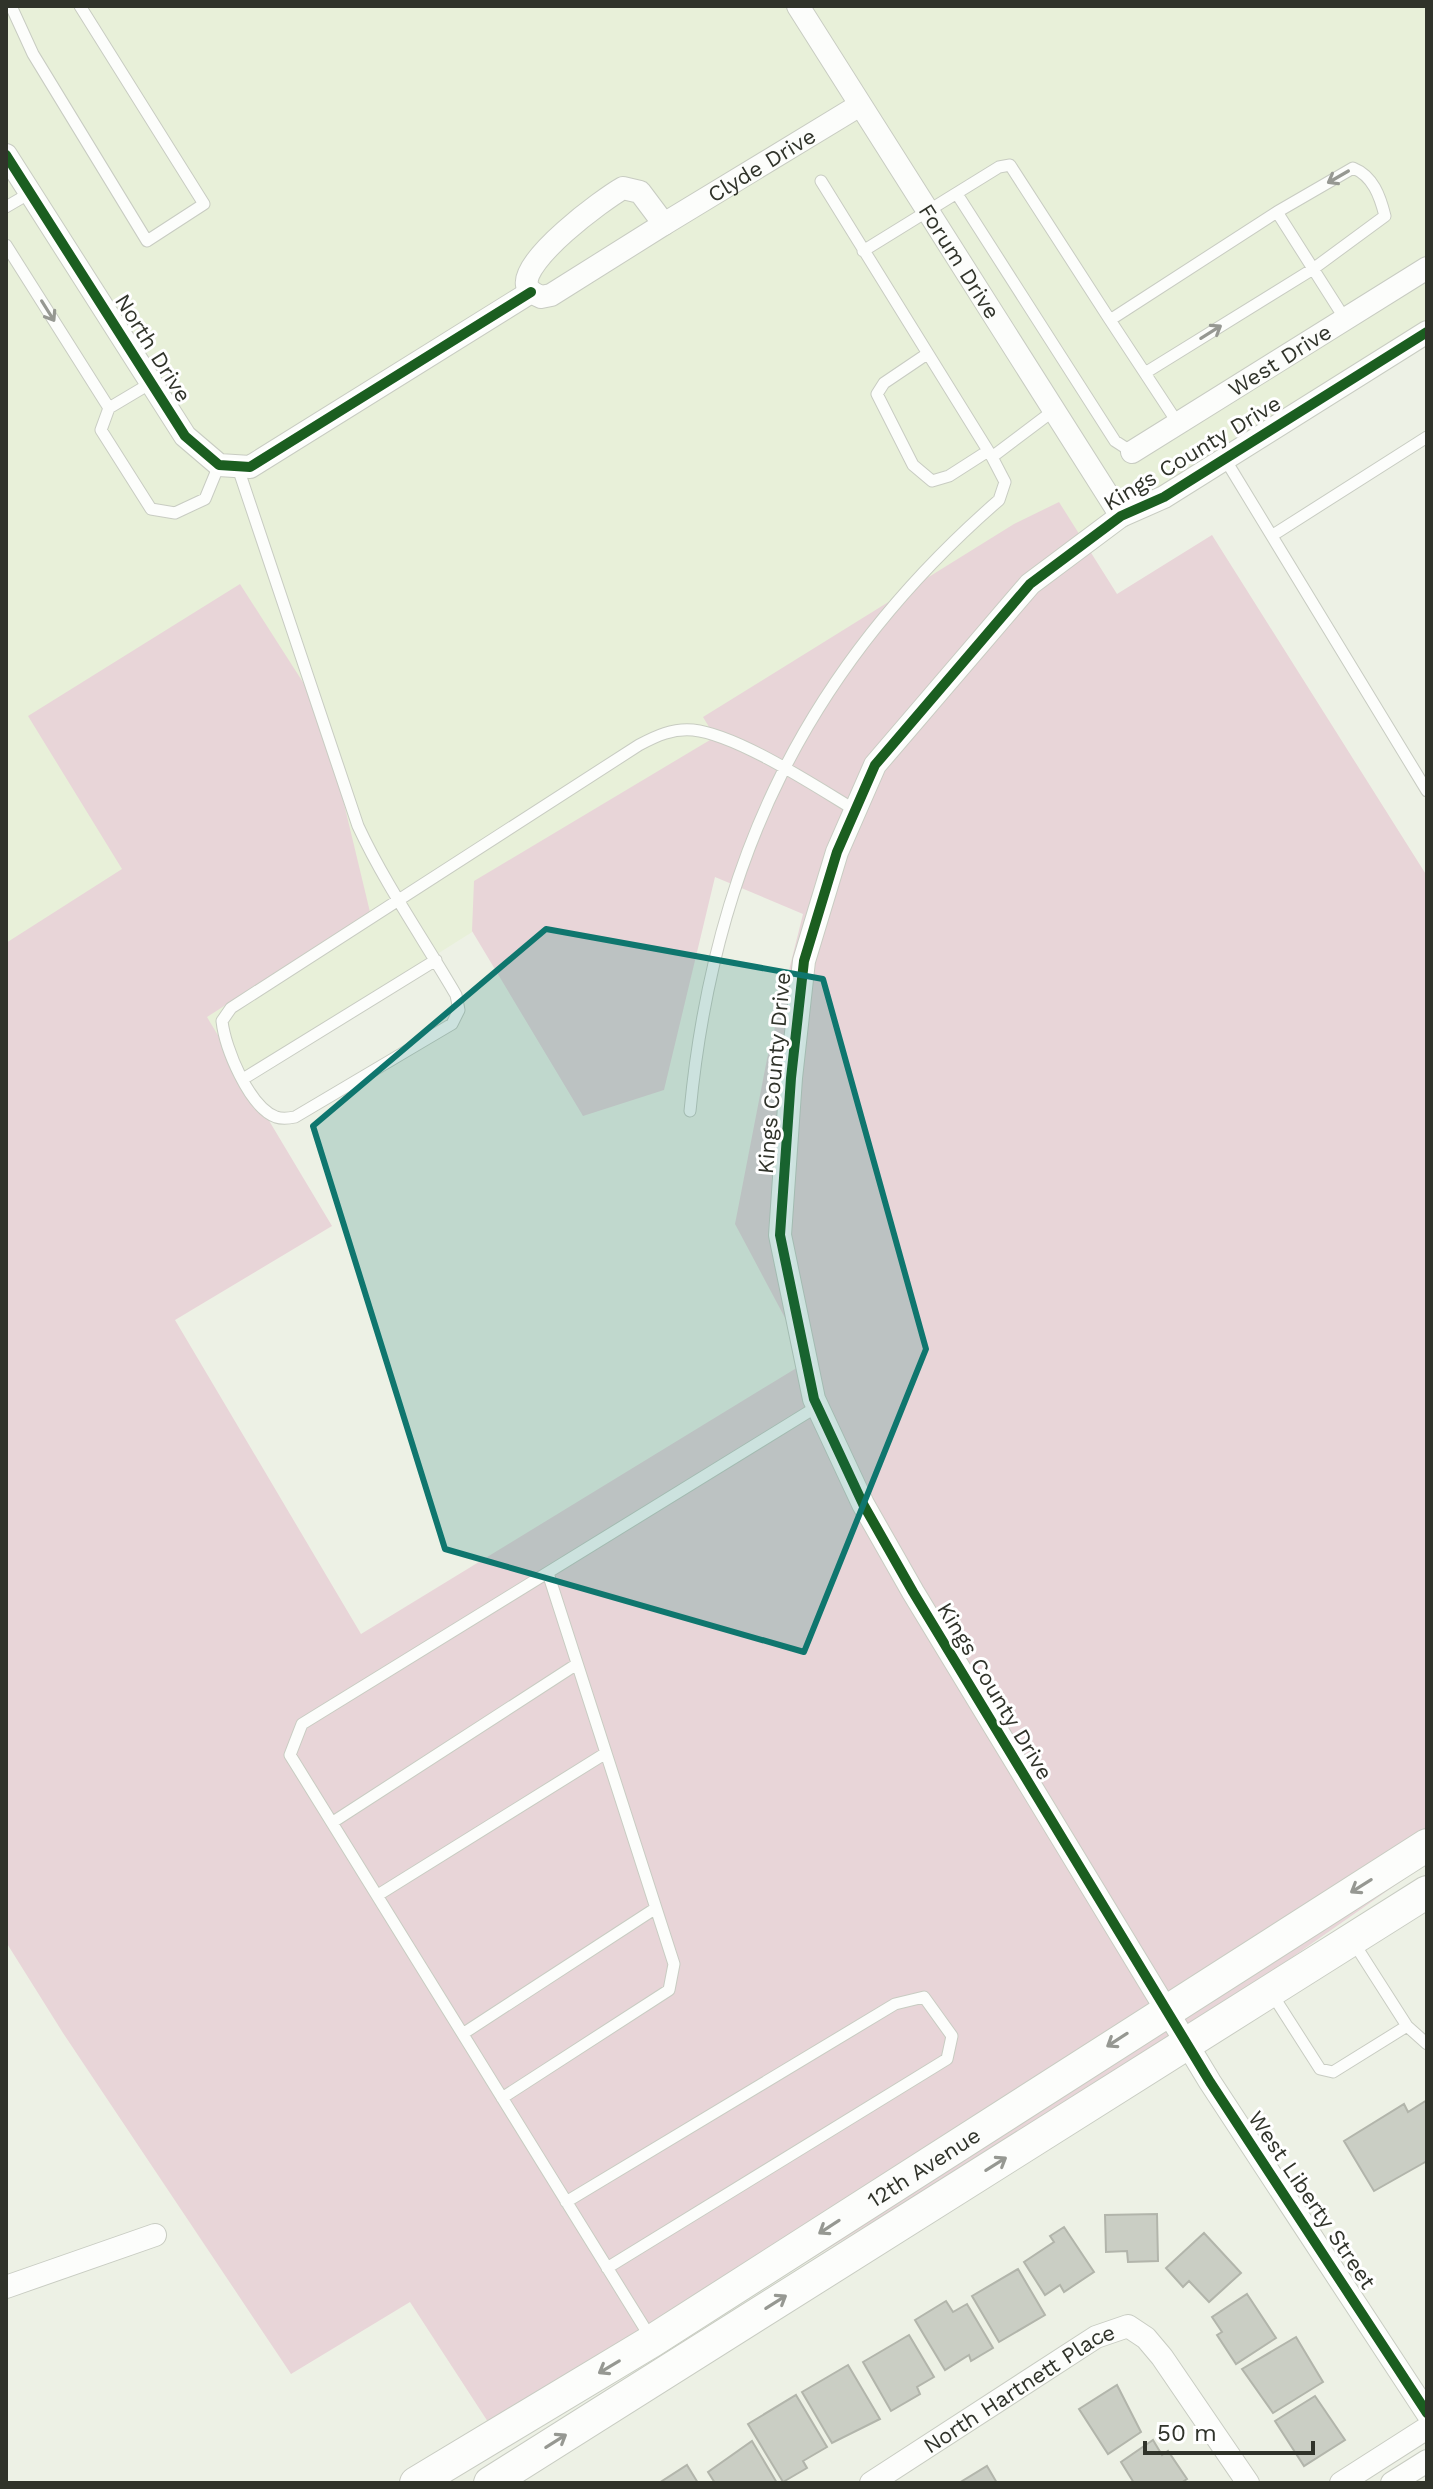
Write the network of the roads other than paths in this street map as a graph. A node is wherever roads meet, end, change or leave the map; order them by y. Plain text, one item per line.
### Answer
1 (11, 6) edge
2 (80, 6) edge
3 (798, 6) edge
4 (860, 105) junction
5 (6, 155) edge
6 (821, 181) dead end
7 (30, 193) junction
8 (957, 194) junction
9 (6, 207) edge
10 (928, 212) junction
11 (1277, 212) junction
12 (664, 224) junction
13 (6, 245) edge
14 (863, 251) junction
15 (1427, 268) edge
16 (1313, 269) junction
17 (531, 292) junction
18 (1345, 319) junction
19 (1110, 320) junction
20 (1427, 332) edge
21 (927, 354) junction
22 (1145, 373) junction
23 (151, 383) junction
24 (109, 408) junction
25 (1053, 411) junction
26 (1179, 425) junction
27 (1427, 437) edge
28 (1132, 452) joint
29 (990, 454) junction
30 (1225, 459) junction
31 (228, 466) junction
32 (1121, 516) junction
33 (1273, 535) junction
34 (785, 767) junction
35 (1427, 791) edge
36 (855, 810) junction
37 (399, 897) junction
38 (436, 960) junction
39 (243, 1079) junction
40 (690, 1111) dead end
41 (818, 1406) junction
42 (548, 1573) junction
43 (577, 1664) junction
44 (606, 1753) junction
45 (333, 1822) junction
46 (1427, 1845) edge
47 (1427, 1892) edge
48 (378, 1895) junction
49 (656, 1908) junction
50 (1351, 1939) junction
51 (1270, 1990) junction
52 (1165, 2009) junction
53 (1407, 2026) junction
54 (464, 2033) junction
55 (1186, 2043) junction
56 (1427, 2044) edge
57 (502, 2098) junction
58 (566, 2202) junction
59 (155, 2235) dead end
60 (607, 2268) junction
61 (6, 2287) edge
62 (652, 2341) junction
63 (1427, 2413) edge
64 (1427, 2428) edge
65 (1427, 2461) edge
66 (876, 2482) edge
67 (416, 2483) edge
68 (490, 2483) edge
69 (1248, 2483) edge
70 (1341, 2483) edge
71 (1392, 2483) edge

1 - 2 lane
3 - 4 street, Forum Drive
4 - 10 street, Forum Drive
4 - 12 street, Clyde Drive
5 - 7 street, North Drive
6 - 14 lane
7 - 9 lane
7 - 23 street, North Drive
8 - 10 lane
8 - 19 lane
8 - 28 lane
10 - 14 lane
10 - 25 street, Forum Drive
11 - 16 lane
16 -> 11 lane
11 - 19 lane
12 - 17 street, Clyde Drive
12 - 17 street
13 -> 24 lane
14 - 21 lane
15 - 18 street, West Drive
16 - 18 lane
22 -> 16 lane
17 - 31 street
18 - 26 street, West Drive
19 - 22 lane
20 - 30 street, Kings County Drive
21 - 29 lane
21 - 29 lane
22 - 26 lane
23 - 24 lane
23 - 31 street, North Drive
24 - 31 lane
25 - 29 lane
25 - 32 street, Forum Drive
26 - 28 street, West Drive
27 - 33 lane
29 - 34 lane
30 - 32 street, Kings County Drive
30 - 33 lane
31 - 37 lane
32 - 36 street, Kings County Drive
33 - 35 lane
34 - 36 lane
34 - 37 lane
34 - 40 lane
36 - 41 street, Kings County Drive
37 - 38 lane
37 - 39 lane
38 - 39 lane
38 - 39 lane
41 - 42 lane
41 - 52 street, Kings County Drive
42 - 43 lane
42 - 45 lane
43 - 44 lane
43 - 45 lane
44 - 48 lane
44 - 49 lane
45 - 48 lane
46 -> 52 main road, 12th Avenue
47 - 50 main road, 12th Avenue
48 - 54 lane
49 - 54 lane
49 - 57 lane
50 - 51 main road, 12th Avenue
50 - 53 lane
51 - 53 lane
51 - 55 main road, 12th Avenue
52 - 55 street, West Liberty Street
52 -> 62 main road, 12th Avenue
53 - 56 lane
54 - 57 lane
55 - 63 street, West Liberty Street
68 -> 55 main road, 12th Avenue
57 - 58 lane
58 - 60 lane
58 - 60 lane
59 - 61 street
60 - 62 lane
62 -> 67 main road, 12th Avenue
64 - 70 street
65 - 71 street
66 - 69 street, North Hartnett Place

